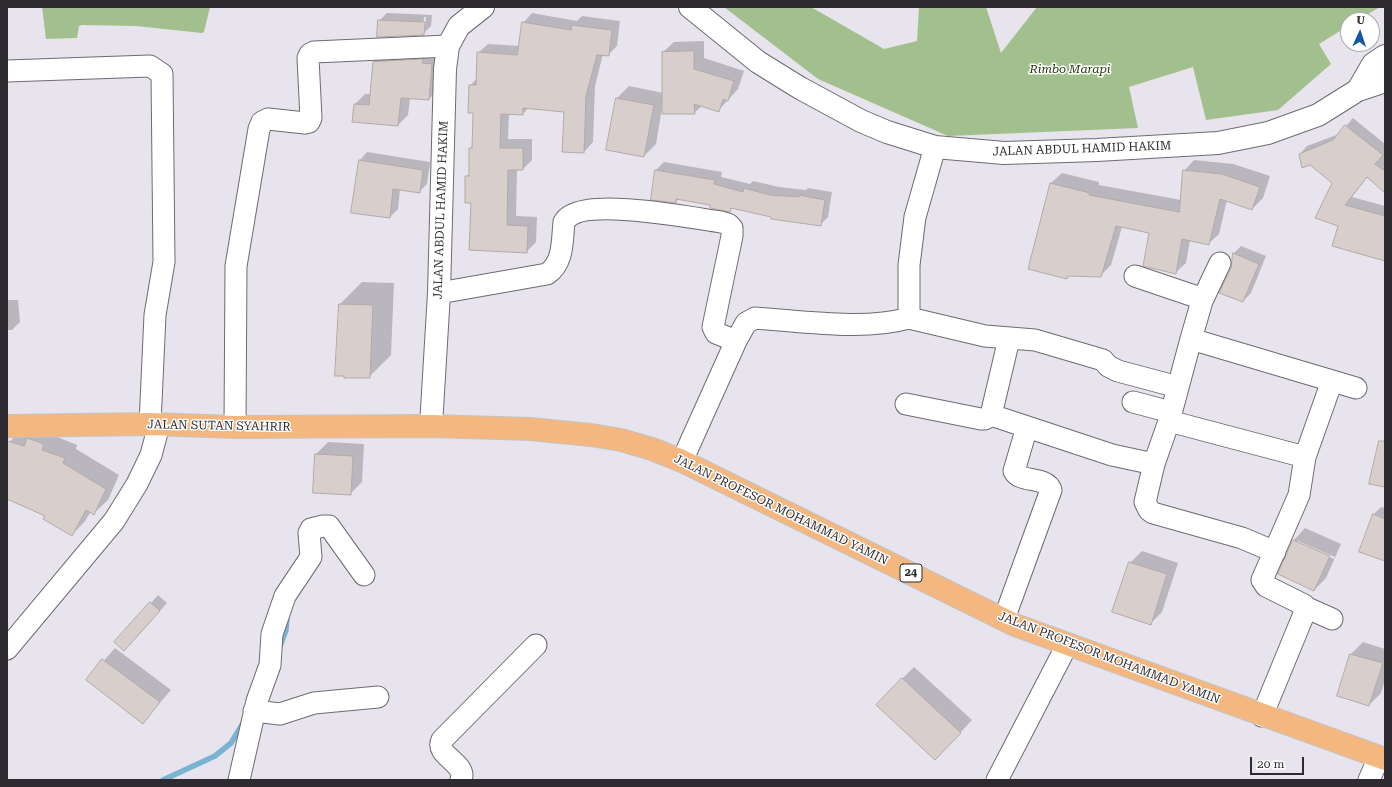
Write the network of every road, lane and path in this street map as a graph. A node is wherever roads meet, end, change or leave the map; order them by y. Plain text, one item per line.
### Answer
1 (483, 7) edge
2 (690, 7) edge
3 (448, 46) junction
4 (1385, 56) edge
5 (7, 71) edge
6 (1385, 81) edge
7 (1358, 90) junction
8 (935, 147) junction
9 (1220, 263) dead end
10 (1134, 276) dead end
11 (438, 293) junction
12 (1203, 299) junction
13 (909, 318) junction
14 (1009, 339) junction
15 (1191, 339) junction
16 (736, 341) junction
17 (1332, 381) junction
18 (1178, 387) junction
19 (1356, 388) dead end
20 (1133, 402) dead end
21 (906, 404) dead end
22 (991, 415) junction
23 (1170, 417) junction
24 (155, 425) junction
25 (7, 426) edge
26 (431, 426) junction
27 (1027, 426) junction
28 (235, 427) junction
29 (1305, 457) junction
30 (682, 461) junction
31 (1154, 464) junction
32 (1275, 552) junction
33 (364, 574) dead end
34 (1305, 607) junction
35 (1004, 619) junction
36 (1332, 619) dead end
37 (536, 645) dead end
38 (1067, 645) junction
39 (7, 649) edge
40 (378, 697) dead end
41 (254, 711) junction
42 (1262, 716) junction
43 (1382, 758) edge
44 (239, 780) edge
45 (461, 780) edge
46 (997, 780) edge
47 (1369, 780) edge

1 - 3 main road, JALAN ABDUL HAMID HAKIM
2 - 8 main road, JALAN ABDUL HAMID HAKIM
3 - 11 main road, JALAN ABDUL HAMID HAKIM
3 - 28 street
4 - 7 main road, JALAN ABDUL HAMID HAKIM
5 - 24 street
6 - 7 main road, JALAN ABDUL HAMID HAKIM
7 - 8 main road, JALAN ABDUL HAMID HAKIM
8 - 13 street
9 - 12 street
10 - 12 street
11 - 16 street
11 - 26 main road, JALAN ABDUL HAMID HAKIM
12 - 15 street
13 - 14 street
13 - 16 street
14 - 18 street
14 - 22 street
15 - 17 street
15 - 18 street
16 - 30 street
17 - 19 street
17 - 29 street
18 - 23 street
20 - 23 street
21 - 22 street
22 - 27 street
23 - 29 street
23 - 31 street
24 - 25 highway, JALAN SUTAN SYAHRIR
24 - 28 highway, JALAN SUTAN SYAHRIR
24 - 39 street
26 - 28 highway, JALAN SUTAN SYAHRIR
26 - 30 highway, JALAN PROFESOR MOHAMMAD YAMIN / 24
27 - 31 street
27 - 35 street
29 - 32 street
30 - 35 highway, JALAN PROFESOR MOHAMMAD YAMIN / 24
31 - 32 street
32 - 34 street
33 - 41 street
34 - 36 street
34 - 42 street
35 - 38 highway, JALAN PROFESOR MOHAMMAD YAMIN / 24
37 - 45 street
38 - 42 highway, JALAN PROFESOR MOHAMMAD YAMIN / 24
38 - 46 street
40 - 41 street
41 - 44 street
42 - 43 highway, JALAN PROFESOR MOHAMMAD YAMIN / 24
43 - 47 street

